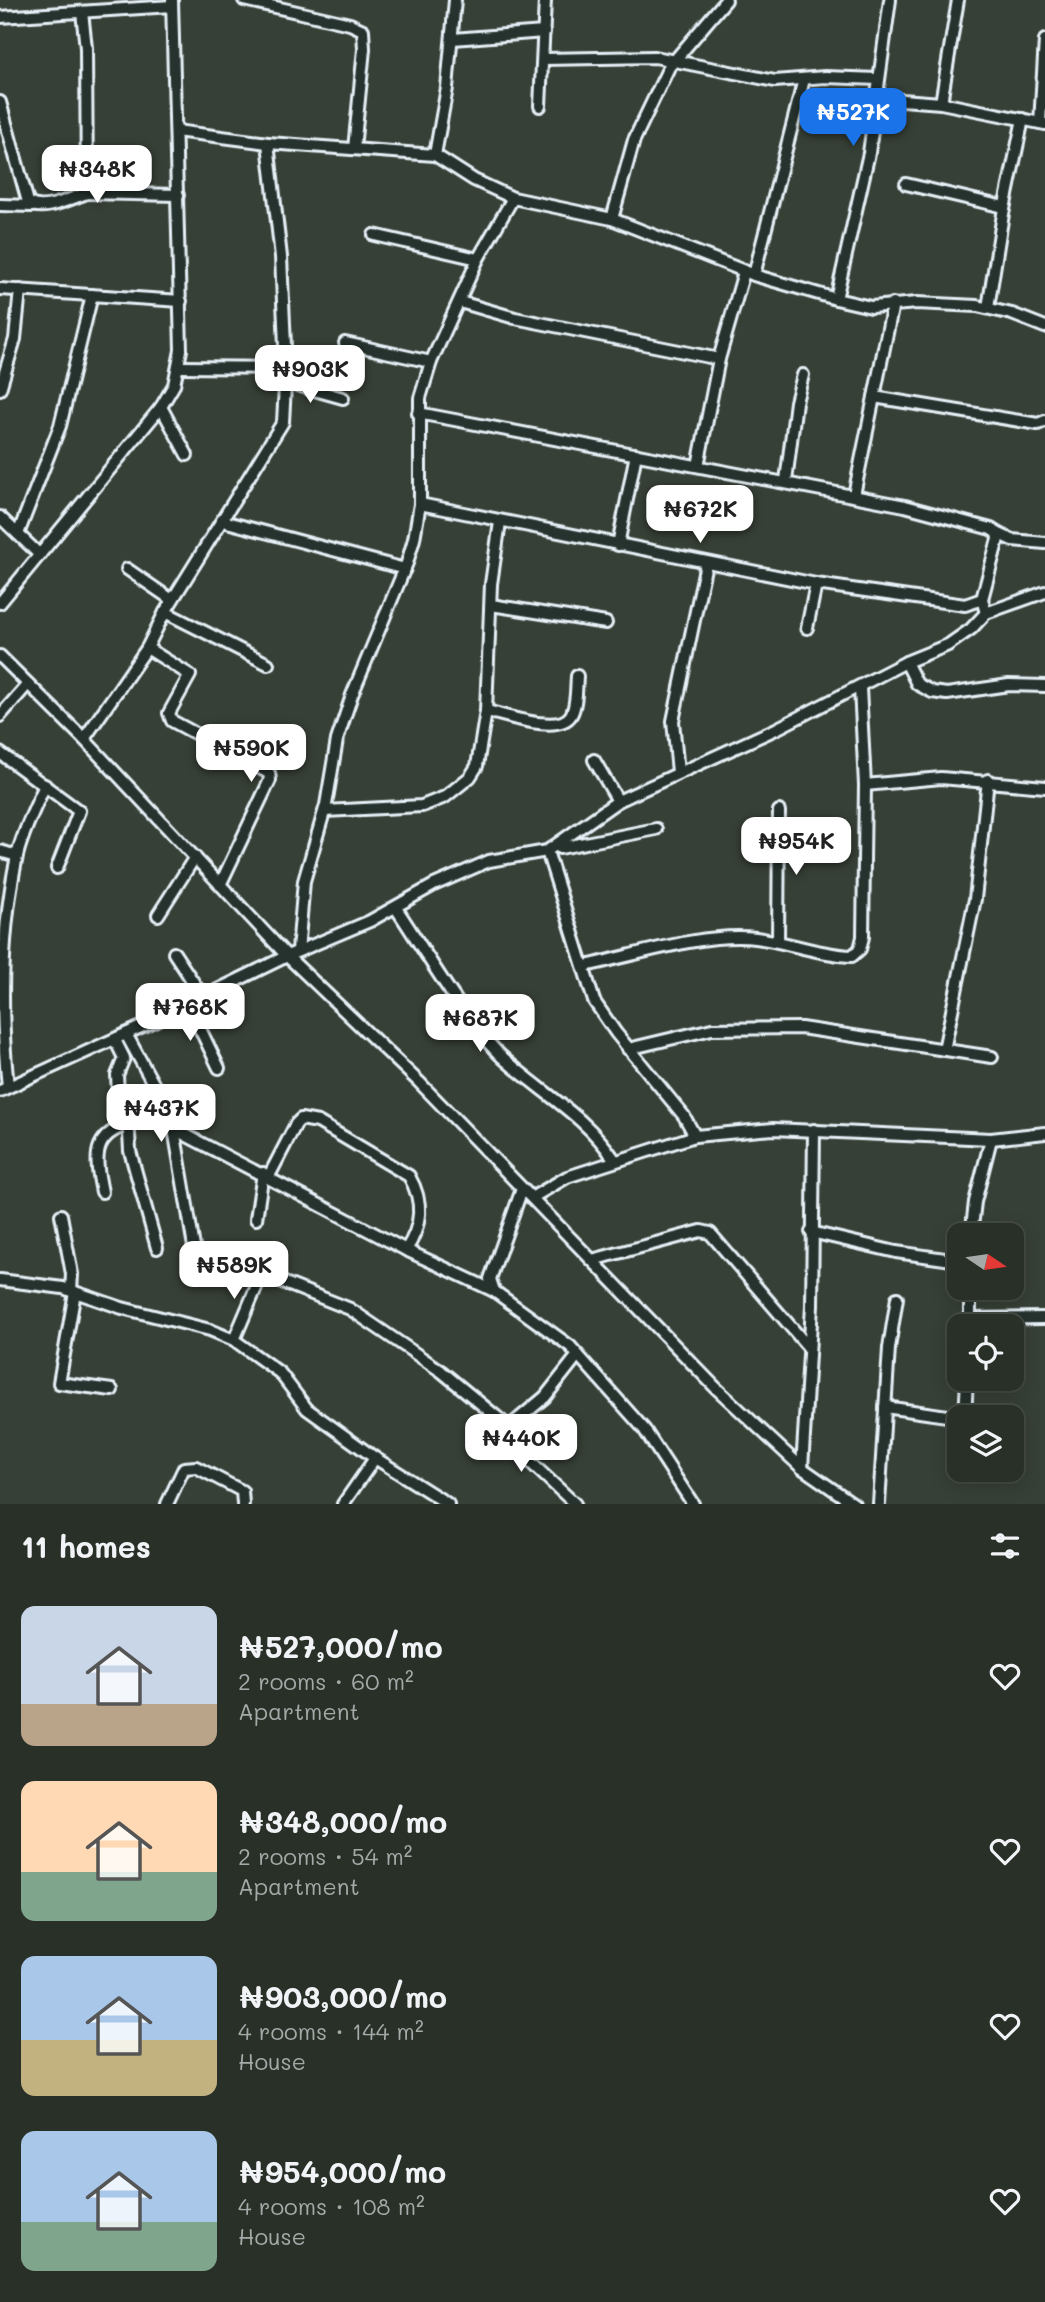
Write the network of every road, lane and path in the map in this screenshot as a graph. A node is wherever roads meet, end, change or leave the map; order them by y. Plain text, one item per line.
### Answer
1 (244, 0) edge
2 (455, 0) edge
3 (545, 0) edge
4 (726, 0) edge
5 (890, 0) edge
6 (958, 0) edge
7 (172, 3) edge
8 (82, 12) junction
9 (0, 17) edge
10 (544, 32) junction
11 (453, 39) junction
12 (1045, 40) edge
13 (543, 59) junction
14 (674, 61) junction
15 (804, 79) junction
16 (878, 79) junction
17 (876, 98) junction
18 (0, 102) edge
19 (941, 103) junction
20 (540, 106) dead end
21 (1023, 119) junction
22 (1042, 123) edge
23 (176, 131) junction
24 (268, 143) junction
25 (354, 149) junction
26 (435, 155) junction
27 (906, 184) dead end
28 (87, 193) junction
29 (177, 195) junction
30 (513, 198) junction
31 (0, 205) edge
32 (33, 206) junction
33 (1004, 207) junction
34 (612, 219) junction
35 (374, 235) dead end
36 (478, 259) junction
37 (749, 274) junction
38 (0, 289) edge
39 (20, 290) junction
40 (92, 295) junction
41 (836, 299) junction
42 (181, 301) junction
43 (460, 302) junction
44 (893, 304) junction
45 (988, 308) junction
46 (1045, 327) edge
47 (345, 343) dead end
48 (719, 359) junction
49 (431, 362) junction
50 (180, 366) junction
51 (286, 368) junction
52 (803, 375) dead end
53 (286, 382) junction
54 (0, 389) edge
55 (874, 397) junction
56 (343, 398) dead end
57 (161, 407) junction
58 (418, 412) junction
59 (1045, 421) edge
60 (636, 454) junction
61 (187, 455) dead end
62 (698, 466) junction
63 (786, 481) junction
64 (854, 495) junction
65 (420, 504) junction
66 (0, 517) edge
67 (223, 521) junction
68 (500, 522) junction
69 (997, 533) junction
70 (18, 534) junction
71 (1045, 543) edge
72 (618, 545) junction
73 (40, 555) junction
74 (706, 563) junction
75 (127, 569) dead end
76 (405, 569) junction
77 (816, 584) junction
78 (1045, 592) edge
79 (982, 599) junction
80 (172, 600) junction
81 (0, 603) edge
82 (491, 605) junction
83 (165, 612) junction
84 (986, 613) junction
85 (606, 624) dead end
86 (807, 628) dead end
87 (146, 648) junction
88 (0, 656) edge
89 (906, 662) junction
90 (268, 664) dead end
91 (577, 676) dead end
92 (27, 684) junction
93 (1045, 686) edge
94 (860, 688) junction
95 (486, 711) junction
96 (0, 716) edge
97 (84, 739) junction
98 (0, 753) edge
99 (594, 760) dead end
100 (678, 772) junction
101 (988, 780) junction
102 (45, 785) junction
103 (865, 785) junction
104 (1045, 787) edge
105 (618, 801) junction
106 (325, 811) junction
107 (779, 811) dead end
108 (591, 822) junction
109 (656, 829) dead end
110 (594, 839) junction
111 (560, 848) dead end
112 (0, 851) edge
113 (547, 851) junction
114 (17, 856) junction
115 (195, 858) junction
116 (57, 868) dead end
117 (220, 885) junction
118 (396, 908) junction
119 (158, 915) dead end
120 (778, 942) junction
121 (298, 951) junction
122 (174, 953) dead end
123 (287, 956) junction
124 (585, 966) junction
125 (203, 997) junction
126 (188, 1004) junction
127 (1, 1014) edge
128 (126, 1034) junction
129 (115, 1040) junction
130 (628, 1049) junction
131 (944, 1050) junction
132 (992, 1057) dead end
133 (219, 1068) dead end
134 (4, 1089) edge
135 (130, 1124) junction
136 (174, 1129) junction
137 (814, 1130) junction
138 (1045, 1133) edge
139 (695, 1136) junction
140 (991, 1139) junction
141 (614, 1159) junction
142 (266, 1174) junction
143 (522, 1189) junction
144 (102, 1192) dead end
145 (533, 1197) junction
146 (61, 1215) dead end
147 (256, 1219) dead end
148 (973, 1223) edge
149 (811, 1232) junction
150 (157, 1248) dead end
151 (406, 1250) junction
152 (947, 1259) edge
153 (592, 1260) junction
154 (262, 1274) junction
155 (0, 1280) edge
156 (73, 1291) junction
157 (494, 1291) junction
158 (897, 1297) dead end
159 (1045, 1318) edge
160 (1024, 1319) edge
161 (234, 1340) junction
162 (809, 1348) junction
163 (578, 1355) junction
164 (112, 1390) dead end
165 (885, 1407) junction
166 (947, 1416) edge
167 (509, 1427) junction
168 (374, 1458) junction
169 (802, 1468) junction
170 (167, 1504) edge
171 (243, 1504) edge
172 (343, 1504) edge
173 (448, 1504) edge
174 (575, 1504) edge
175 (693, 1504) edge
176 (854, 1504) edge
177 (879, 1504) edge

1 - 25 street
2 - 11 street
3 - 10 street
4 - 14 street
5 - 16 street
6 - 19 street
7 - 8 street
7 - 23 street
8 - 9 street
8 - 28 street
10 - 11 street
10 - 13 street
11 - 26 street
12 - 22 street
13 - 14 street
13 - 20 street
14 - 15 street
14 - 34 street
15 - 16 street
15 - 37 street
16 - 17 street
17 - 19 street
17 - 41 street
18 - 32 street
19 - 21 street
21 - 22 street
21 - 33 street
23 - 24 street
23 - 29 street
24 - 25 street
24 - 51 street
25 - 26 street
26 - 30 street
27 - 33 street
28 - 29 street
28 - 32 street
29 - 42 street
30 - 34 street
30 - 36 street
31 - 32 street
33 - 45 street
34 - 37 street
35 - 36 street
36 - 43 street
37 - 41 street
37 - 48 street
38 - 39 street
39 - 40 street
39 - 54 street
40 - 42 street
40 - 70 street
41 - 44 street
42 - 50 street
43 - 48 street
43 - 49 street
44 - 45 street
44 - 55 street
45 - 46 street
47 - 49 street
48 - 62 street
49 - 58 street
50 - 51 street
50 - 57 street
51 - 53 street
52 - 63 street
53 - 56 street
53 - 67 street
55 - 59 street
55 - 64 street
57 - 61 street
57 - 73 street
58 - 60 street
58 - 65 street
60 - 62 street
60 - 72 street
62 - 63 street
63 - 64 street
64 - 69 street
65 - 68 street
65 - 76 street
66 - 70 street
67 - 76 street
67 - 80 street
68 - 72 street
68 - 82 street
69 - 71 street
69 - 79 street
70 - 73 street
72 - 74 street
73 - 81 street
74 - 77 street
74 - 100 street
75 - 80 street
76 - 106 street
77 - 79 street
77 - 86 street
78 - 84 street
79 - 84 street
80 - 83 street
82 - 85 street
82 - 95 street
83 - 87 street
83 - 90 street
84 - 89 street
87 - 97 street
87 - 117 street
88 - 92 street
89 - 93 street
89 - 94 street
91 - 95 street
92 - 96 street
92 - 97 street
94 - 100 street
94 - 103 street
95 - 106 street
97 - 115 street
98 - 102 street
99 - 105 street
100 - 105 street
101 - 103 street
101 - 104 street
101 - 131 street
102 - 114 street
102 - 116 street
103 - 120 street
105 - 108 street
106 - 121 street
107 - 120 street
108 - 110 street
108 - 113 street
109 - 110 street
110 - 111 street
112 - 114 street
113 - 118 street
113 - 124 street
114 - 127 street
115 - 117 street
115 - 119 street
117 - 123 street
118 - 121 street
118 - 141 street
120 - 124 street
121 - 123 street
122 - 125 street
123 - 125 street
123 - 143 street
124 - 130 street
125 - 126 street
126 - 128 street
126 - 133 street
127 - 134 street
128 - 129 street
128 - 136 street
129 - 134 street
129 - 135 street
130 - 131 street
130 - 139 street
131 - 132 street
135 - 144 street
135 - 150 street
136 - 142 street
136 - 154 street
137 - 139 street
137 - 140 street
137 - 149 street
138 - 140 street
139 - 141 street
140 - 148 street
141 - 145 street
142 - 147 street
142 - 151 street
142 - 151 street
143 - 145 street
143 - 157 street
145 - 153 street
146 - 156 street
149 - 152 street
149 - 162 street
151 - 157 street
153 - 162 street
153 - 169 street
154 - 161 street
154 - 167 street
155 - 156 street
156 - 161 street
156 - 164 street
157 - 163 street
158 - 165 street
159 - 160 street
161 - 168 street
162 - 169 street
163 - 167 street
163 - 175 street
165 - 166 street
165 - 177 street
167 - 174 street
168 - 172 street
168 - 173 street
169 - 176 street
170 - 171 street

